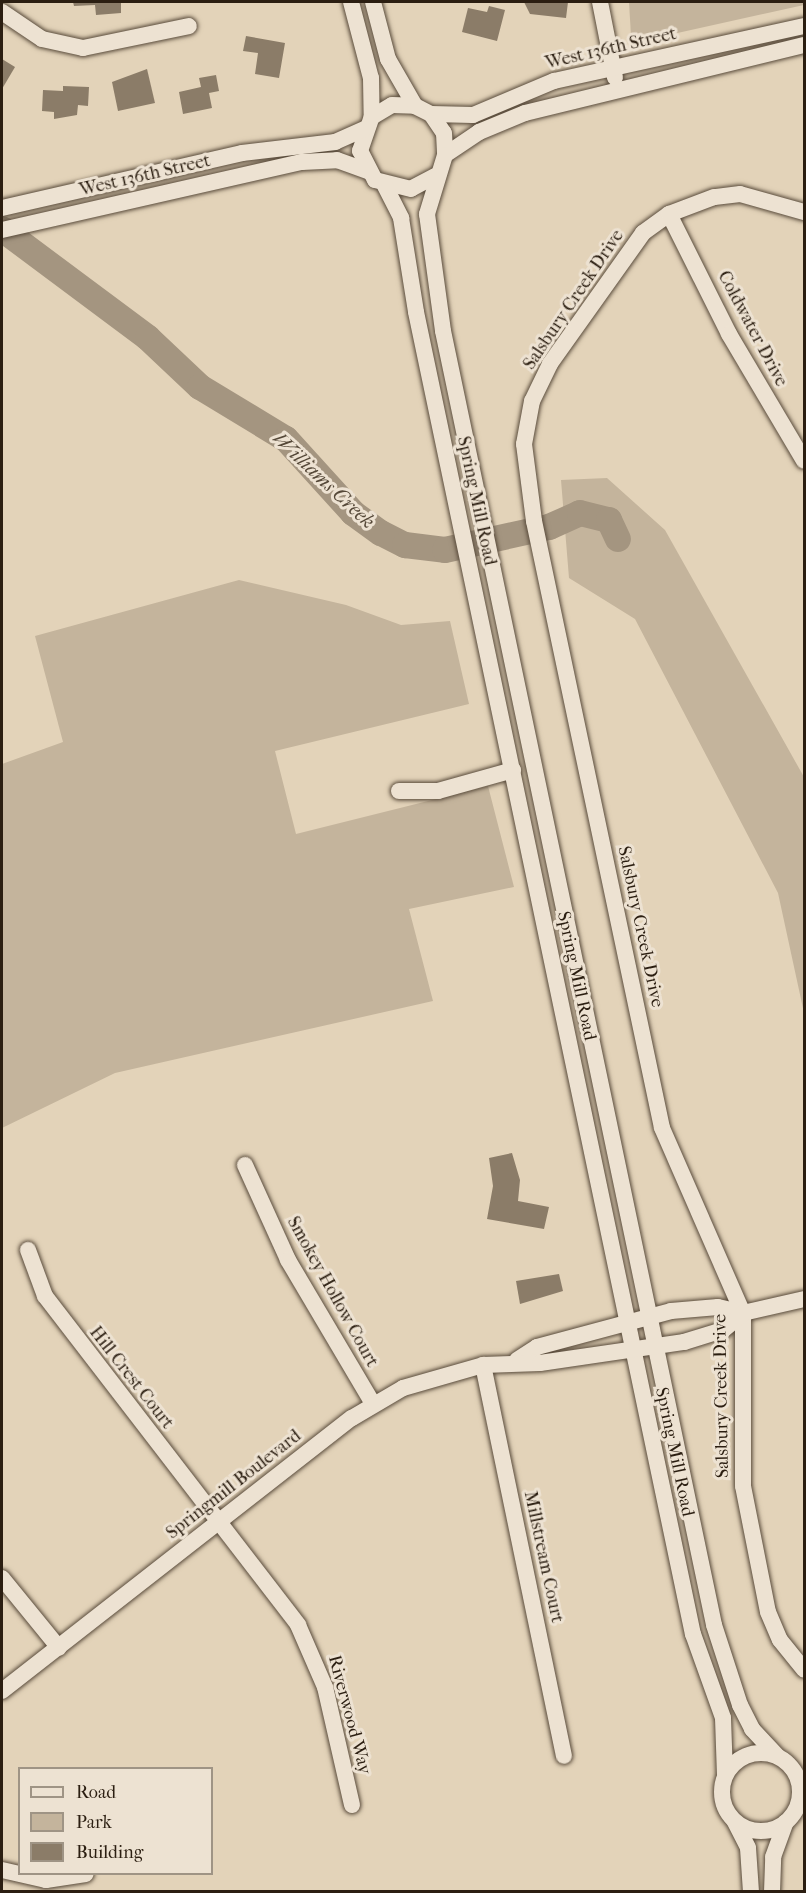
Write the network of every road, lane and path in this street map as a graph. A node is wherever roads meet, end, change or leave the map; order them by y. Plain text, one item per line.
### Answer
1 (351, 2) edge
2 (373, 2) edge
3 (600, 2) edge
4 (2, 12) edge
5 (189, 26) dead end
6 (804, 26) edge
7 (804, 45) edge
8 (613, 66) junction
9 (618, 87) junction
10 (416, 105) junction
11 (431, 114) junction
12 (368, 123) junction
13 (446, 155) junction
14 (368, 171) junction
15 (435, 176) junction
16 (385, 186) junction
17 (3, 208) edge
18 (804, 212) edge
19 (669, 214) junction
20 (2, 230) edge
21 (804, 461) edge
22 (513, 770) junction
23 (399, 791) dead end
24 (245, 1165) dead end
25 (28, 1250) dead end
26 (804, 1299) edge
27 (743, 1313) junction
28 (638, 1319) junction
29 (643, 1348) junction
30 (517, 1360) junction
31 (483, 1365) junction
32 (373, 1404) junction
33 (219, 1522) junction
34 (2, 1578) edge
35 (59, 1648) junction
36 (804, 1670) edge
37 (2, 1691) edge
38 (564, 1756) dead end
39 (777, 1756) junction
40 (725, 1775) junction
41 (800, 1776) edge
42 (352, 1804) dead end
43 (795, 1813) edge
44 (734, 1821) junction
45 (2, 1870) edge
46 (18, 1874) edge
47 (24, 1875) edge
48 (79, 1875) edge
49 (751, 1892) edge
50 (772, 1892) edge

1 - 12 street
2 - 10 street
3 - 8 street
4 - 5 street
6 - 8 street, West 136th Street
7 - 9 street
8 - 9 street
8 - 11 street, West 136th Street
9 - 13 street
10 - 11 street
10 - 12 street
11 - 13 street
12 - 14 street
12 - 17 street, West 136th Street
13 - 15 street
14 - 16 street
14 - 20 street, West 136th Street
15 - 16 street
15 - 28 street, Spring Mill Road
16 - 22 street, Spring Mill Road
18 - 19 street, Salsbury Creek Drive
19 - 21 street, Coldwater Drive
19 - 27 street, Salsbury Creek Drive
22 - 23 street
22 - 28 street, Spring Mill Road
24 - 32 street, Smokey Hollow Court
25 - 33 street, Hill Crest Court
26 - 27 street
27 - 28 street, Springmill Boulevard
27 - 29 street, Springmill Boulevard
27 - 36 street, Salsbury Creek Drive
28 - 29 street, Spring Mill Road
28 - 29 street, Spring Mill Road
28 - 30 street, Springmill Boulevard
29 - 30 street, Springmill Boulevard
29 - 39 street, Spring Mill Road
29 - 40 street, Spring Mill Road
30 - 31 street, Springmill Boulevard
31 - 32 street, Springmill Boulevard
31 - 38 street, Millstream Court
32 - 33 street, Springmill Boulevard
33 - 35 street, Springmill Boulevard
33 - 42 street, Riverwood Way
34 - 35 street
35 - 37 street, Springmill Boulevard
39 - 40 street
39 - 41 street
40 - 44 street
41 - 43 street
43 - 44 street
43 - 50 street
44 - 49 street
45 - 46 street
47 - 48 street

